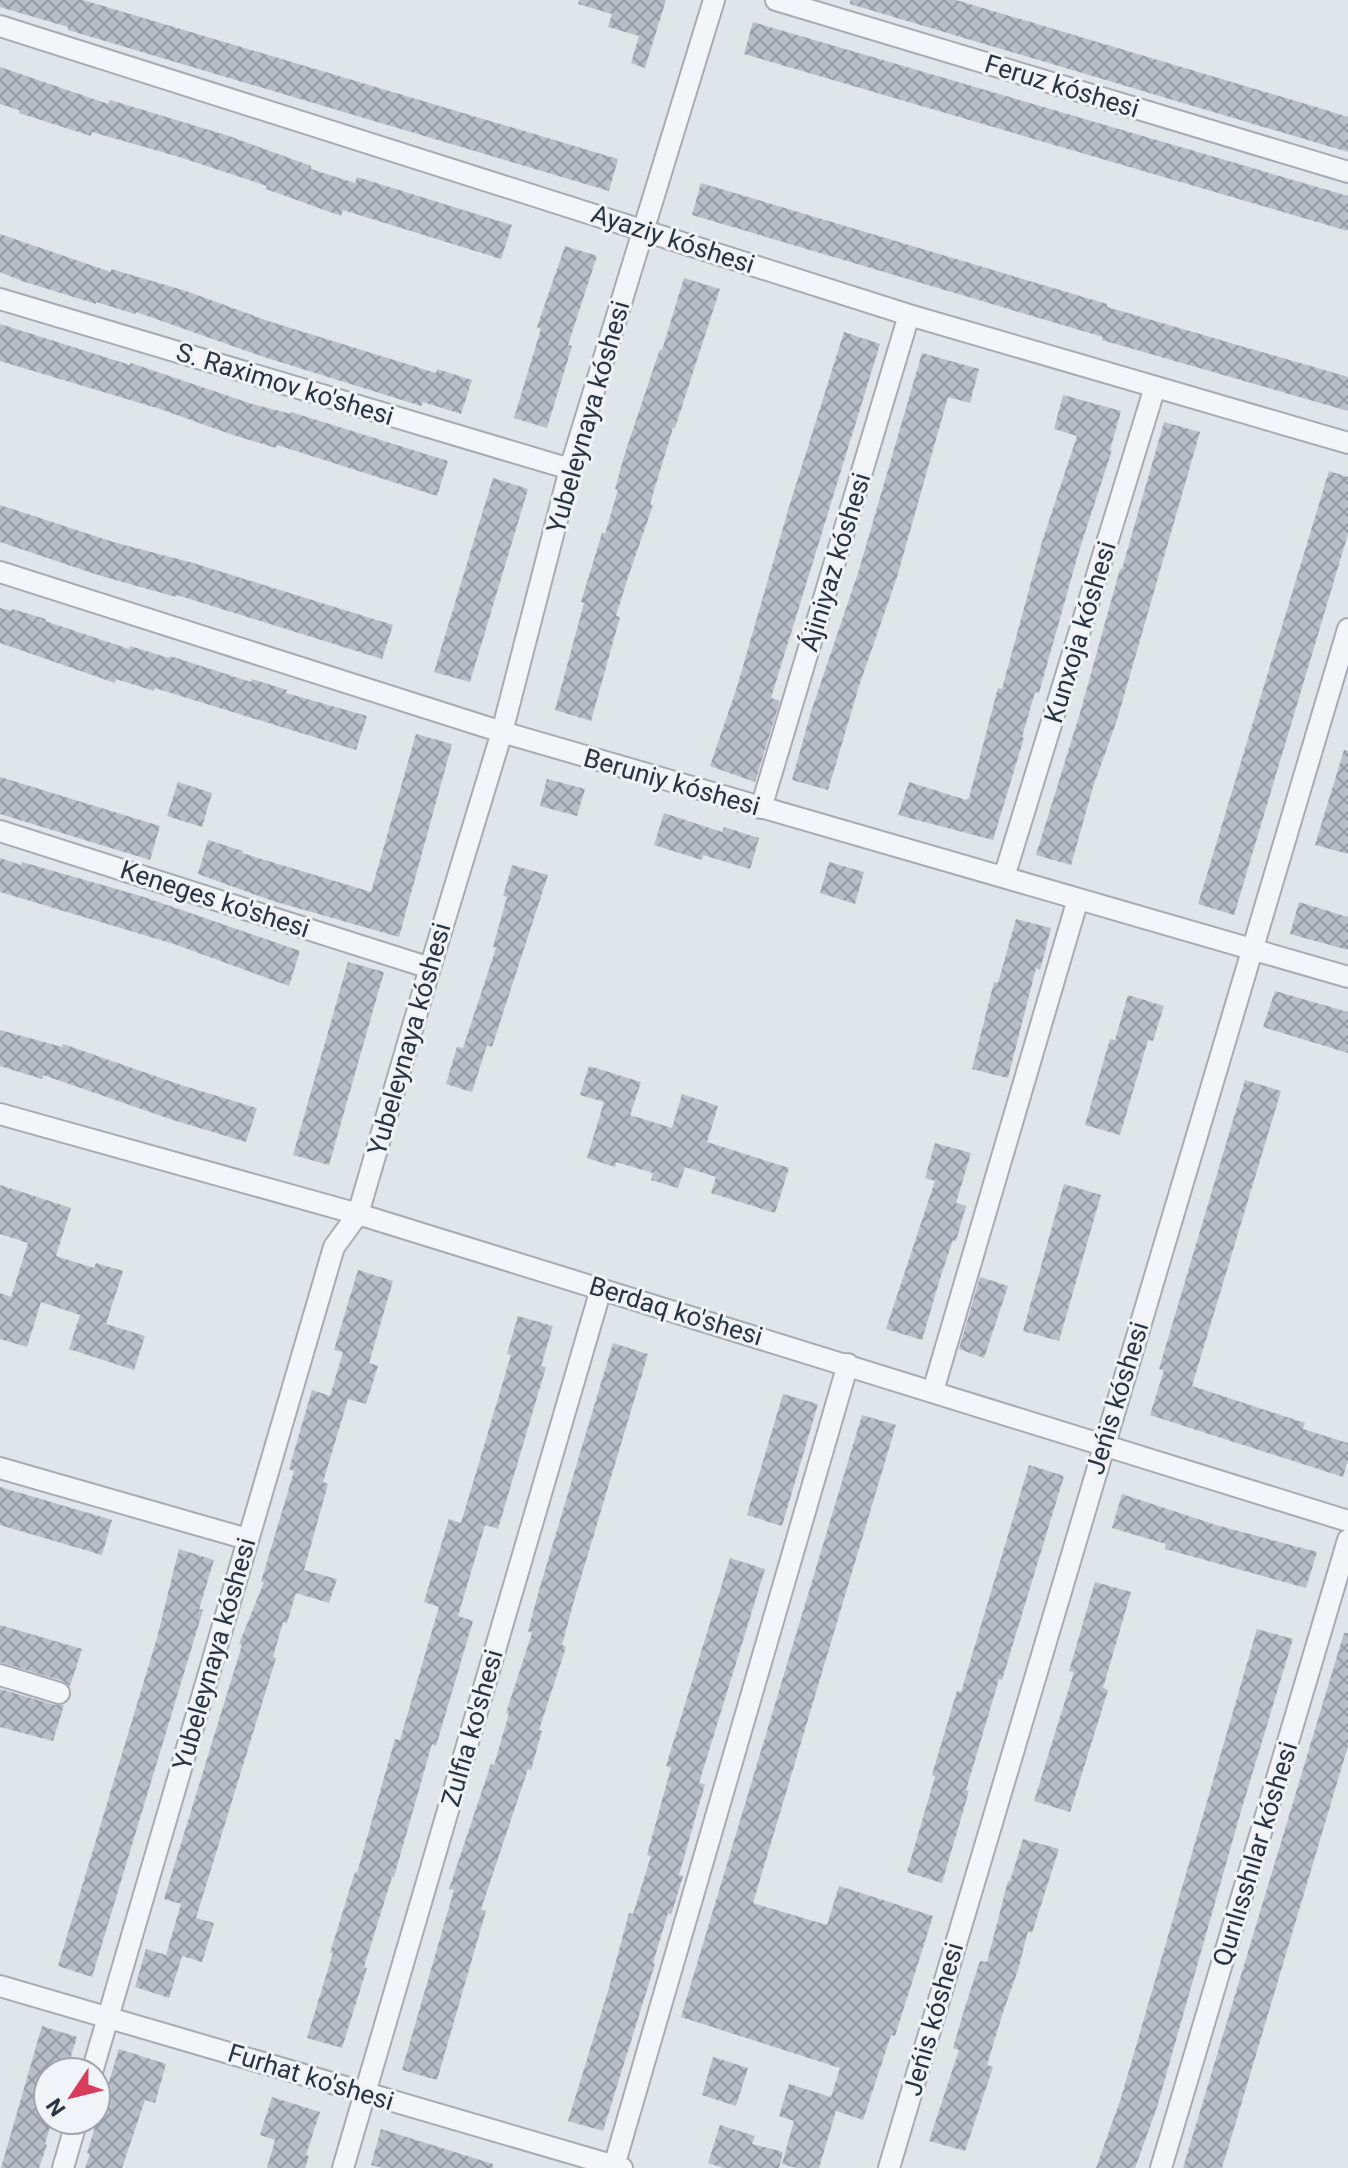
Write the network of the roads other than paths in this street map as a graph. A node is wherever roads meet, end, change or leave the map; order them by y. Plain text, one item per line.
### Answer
1 (714, 0) edge
2 (776, 0) edge
3 (0, 26) edge
4 (1348, 172) edge
5 (643, 230) junction
6 (0, 299) edge
7 (909, 315) junction
8 (1155, 387) junction
9 (1348, 443) edge
10 (570, 469) junction
11 (0, 572) edge
12 (1348, 629) edge
13 (502, 732) junction
14 (761, 808) junction
15 (0, 831) edge
16 (1004, 877) junction
17 (1078, 899) junction
18 (1252, 948) junction
19 (430, 968) junction
20 (1348, 977) edge
21 (0, 1114) edge
22 (358, 1214) junction
23 (601, 1289) junction
24 (848, 1364) junction
25 (933, 1391) junction
26 (1103, 1444) junction
27 (0, 1468) edge
28 (1348, 1521) edge
29 (247, 1539) junction
30 (1348, 1540) edge
31 (0, 1675) edge
32 (59, 1693) dead end
33 (0, 1986) edge
34 (108, 2016) junction
35 (97, 2056) edge
36 (365, 2093) junction
37 (72, 2136) edge
38 (618, 2167) edge
39 (63, 2168) edge
40 (343, 2168) edge
41 (889, 2168) edge
42 (1161, 2168) edge

1 - 5 street, Yubeleynaya kóshesi
2 - 4 street, Feruz kóshesi
3 - 5 street, Ayaziy kóshesi
5 - 7 street, Ayaziy kóshesi
5 - 10 street, Yubeleynaya kóshesi
6 - 10 street, S. Raximov ko'shesi
7 - 8 street, Ayaziy kóshesi
7 - 14 street, Ájiniyaz kóshesi
8 - 9 street, Ayaziy kóshesi
8 - 16 street, Kunxoja kóshesi
10 - 13 street, Yubeleynaya kóshesi
11 - 13 street, Beruniy kóshesi
12 - 18 street, Jeńis kóshesi
13 - 14 street, Beruniy kóshesi
13 - 19 street, Yubeleynaya kóshesi
14 - 16 street, Beruniy kóshesi
15 - 19 street, Keneges ko'shesi
16 - 17 street, Beruniy kóshesi
17 - 18 street, Beruniy kóshesi
17 - 25 street
18 - 20 street, Beruniy kóshesi
18 - 26 street, Jeńis kóshesi
19 - 22 street, Yubeleynaya kóshesi
21 - 22 street, Berdaq ko'shesi
22 - 23 street, Berdaq ko'shesi
22 - 29 street, Yubeleynaya kóshesi
23 - 24 street, Berdaq ko'shesi
23 - 36 street, Zulfia ko'shesi
24 - 25 street, Berdaq ko'shesi
24 - 38 street
25 - 26 street, Berdaq ko'shesi
26 - 28 street, Berdaq ko'shesi
26 - 41 street, Jeńis kóshesi
27 - 29 street
29 - 34 street, Yubeleynaya kóshesi
30 - 42 street, Qurılısshılar kóshesi
31 - 32 street
33 - 34 street, Furhat ko'shesi
34 - 35 street, Yubeleynaya kóshesi
34 - 36 street, Furhat ko'shesi
36 - 38 street, Furhat ko'shesi
36 - 40 street, Zulfia ko'shesi
37 - 39 street

